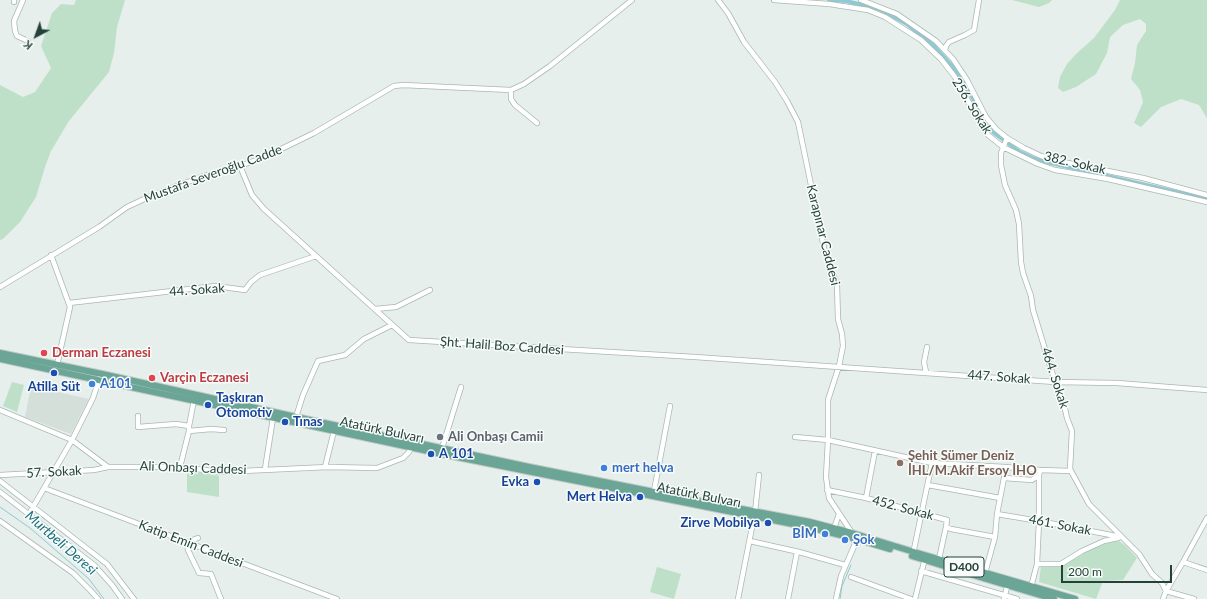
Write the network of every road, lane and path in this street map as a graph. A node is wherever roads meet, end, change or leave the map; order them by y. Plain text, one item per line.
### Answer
1 (23, 0) edge
2 (632, 0) edge
3 (718, 0) edge
4 (774, 0) edge
5 (861, 0) edge
6 (979, 0) edge
7 (28, 41) dead end
8 (945, 50) junction
9 (511, 90) junction
10 (537, 123) dead end
11 (1007, 138) junction
12 (1004, 146) junction
13 (240, 166) junction
14 (1207, 196) edge
15 (1207, 202) edge
16 (51, 255) junction
17 (316, 256) junction
18 (0, 287) edge
19 (430, 290) dead end
20 (69, 303) junction
21 (375, 309) junction
22 (392, 325) junction
23 (927, 347) dead end
24 (0, 353) edge
25 (0, 359) edge
26 (57, 365) junction
27 (839, 366) junction
28 (926, 372) junction
29 (101, 377) junction
30 (1055, 382) junction
31 (460, 386) dead end
32 (1207, 390) edge
33 (194, 400) junction
34 (670, 406) dead end
35 (0, 410) edge
36 (138, 416) dead end
37 (296, 417) junction
38 (273, 418) junction
39 (189, 428) junction
40 (224, 430) dead end
41 (334, 431) junction
42 (795, 437) dead end
43 (72, 440) junction
44 (828, 440) junction
45 (412, 445) junction
46 (442, 448) junction
47 (875, 451) junction
48 (932, 463) junction
49 (180, 466) junction
50 (108, 467) junction
51 (325, 467) junction
52 (1004, 467) junction
53 (265, 469) junction
54 (1040, 470) junction
55 (1071, 471) junction
56 (54, 472) junction
57 (0, 475) edge
58 (759, 475) dead end
59 (1039, 475) junction
60 (1004, 478) junction
61 (0, 481) edge
62 (928, 485) junction
63 (44, 488) junction
64 (827, 490) junction
65 (0, 492) edge
66 (654, 492) junction
67 (866, 498) junction
68 (1000, 498) junction
69 (32, 510) junction
70 (922, 513) junction
71 (754, 514) junction
72 (839, 514) junction
73 (997, 514) junction
74 (1207, 518) edge
75 (0, 521) edge
76 (1039, 521) junction
77 (946, 527) junction
78 (833, 530) junction
79 (853, 535) junction
80 (1122, 537) junction
81 (198, 538) dead end
82 (995, 538) junction
83 (750, 541) junction
84 (187, 542) junction
85 (797, 552) junction
86 (913, 554) junction
87 (925, 557) junction
88 (939, 559) junction
89 (1183, 562) junction
90 (1037, 564) junction
91 (845, 565) junction
92 (1207, 570) edge
93 (921, 571) junction
94 (985, 574) junction
95 (851, 577) dead end
96 (1008, 583) junction
97 (1031, 587) junction
98 (1166, 591) junction
99 (1004, 597) edge
100 (98, 599) edge
101 (122, 599) edge
102 (134, 599) edge
103 (221, 599) edge
104 (337, 599) edge
105 (738, 599) edge
106 (788, 599) edge
107 (836, 599) edge
108 (911, 599) edge
109 (915, 599) edge
110 (1017, 599) edge
111 (1054, 599) edge
112 (1075, 599) edge
113 (1163, 599) edge
114 (1194, 599) edge

1 - 7 street
2 - 9 street
3 - 27 street, Karapınar Caddesi
4 - 12 street, 256. Sokak
5 - 8 street, 382. Sokak
6 - 8 street
8 - 11 street, 382. Sokak
9 - 10 street
9 - 13 street, Mustafa Severoğlu Cadde
11 - 12 street, 464. Sokak
11 - 14 street, 382. Sokak
12 - 15 street, 256. Sokak
12 - 30 street, 464. Sokak
13 - 16 street, Mustafa Severoğlu Cadde
13 - 17 street, Şht. Halil Boz Caddesi
16 - 18 street, Mustafa Severoğlu Cadde
16 - 20 street
17 - 20 street, 44. Sokak
17 - 21 street, Şht. Halil Boz Caddesi
19 - 21 street
20 - 26 street
21 - 22 street, Şht. Halil Boz Caddesi
22 - 27 street, Şht. Halil Boz Caddesi
22 - 37 street
23 - 28 street
24 - 26 main road, Atatürk Bulvarı / D400
25 - 29 main road, Atatürk Bulvarı / D400
26 - 29 main road, Atatürk Bulvarı / D400
27 - 28 street, 447. Sokak
27 - 44 street, Karapınar Caddesi
28 - 30 street, 447. Sokak
29 - 33 main road, Atatürk Bulvarı / D400
29 - 37 main road, Atatürk Bulvarı / D400
29 - 43 street
30 - 32 street, 447. Sokak
30 - 55 street, 464. Sokak
31 - 46 street
33 - 38 main road, Atatürk Bulvarı / D400
33 - 39 street
34 - 66 street
35 - 43 street
36 - 39 street
37 - 45 main road, Atatürk Bulvarı / D400
38 - 41 main road, Atatürk Bulvarı / D400
38 - 53 street
39 - 40 street
39 - 49 street
41 - 45 main road, Atatürk Bulvarı / D400
41 - 51 street
42 - 44 street
43 - 50 street
43 - 56 street
44 - 47 street
44 - 64 street, Karapınar Caddesi
45 - 46 main road, Atatürk Bulvarı / D400
45 - 51 street, Ali Onbaşı Caddesi
45 - 71 main road, Atatürk Bulvarı / D400
46 - 66 main road, Atatürk Bulvarı / D400
47 - 48 street
47 - 67 street
48 - 52 street
48 - 62 street
49 - 50 street, Ali Onbaşı Caddesi
49 - 53 street, Ali Onbaşı Caddesi
50 - 56 street, 57. Sokak
51 - 53 street, Ali Onbaşı Caddesi
52 - 54 street
52 - 60 street
54 - 55 street
54 - 59 street
55 - 80 street, 464. Sokak
56 - 57 street, 57. Sokak
56 - 63 street
58 - 71 street
59 - 60 street
59 - 76 street
60 - 68 street
61 - 69 street
62 - 68 street
62 - 70 street
63 - 69 street
63 - 84 street, Katip Emin Caddesi
64 - 67 street, 452. Sokak
64 - 72 street, Karapınar Caddesi
65 - 69 street
66 - 71 main road, Atatürk Bulvarı / D400
67 - 70 street, 452. Sokak
68 - 73 street
69 - 101 street
69 - 102 street
70 - 77 street, 452. Sokak
70 - 86 street
71 - 78 main road, Atatürk Bulvarı / D400
71 - 83 street
72 - 78 street
72 - 79 street, Karapınar Caddesi
73 - 76 street, 461. Sokak
73 - 82 street
74 - 89 street
75 - 100 street
76 - 80 street, 461. Sokak
76 - 90 street
77 - 82 street, 452. Sokak
77 - 88 street
78 - 79 main road, Atatürk Bulvarı / D400
79 - 86 main road, D400
79 - 91 street
80 - 90 street
80 - 98 street, 464. Sokak
81 - 84 street
82 - 94 street
83 - 85 street
83 - 105 street
84 - 103 street
84 - 104 street, Katip Emin Caddesi
85 - 91 street
85 - 106 street
86 - 87 main road, D400
87 - 88 main road, D400
87 - 93 street
87 - 96 main road, D400
88 - 94 main road, D400
89 - 92 street
89 - 98 street
90 - 97 street
91 - 107 street
93 - 99 street
93 - 109 street
94 - 96 main road, D400
95 - 108 street
96 - 97 main road, D400
96 - 99 street
96 - 111 main road, D400
97 - 112 main road, D400
98 - 113 street
98 - 114 street
99 - 110 street

